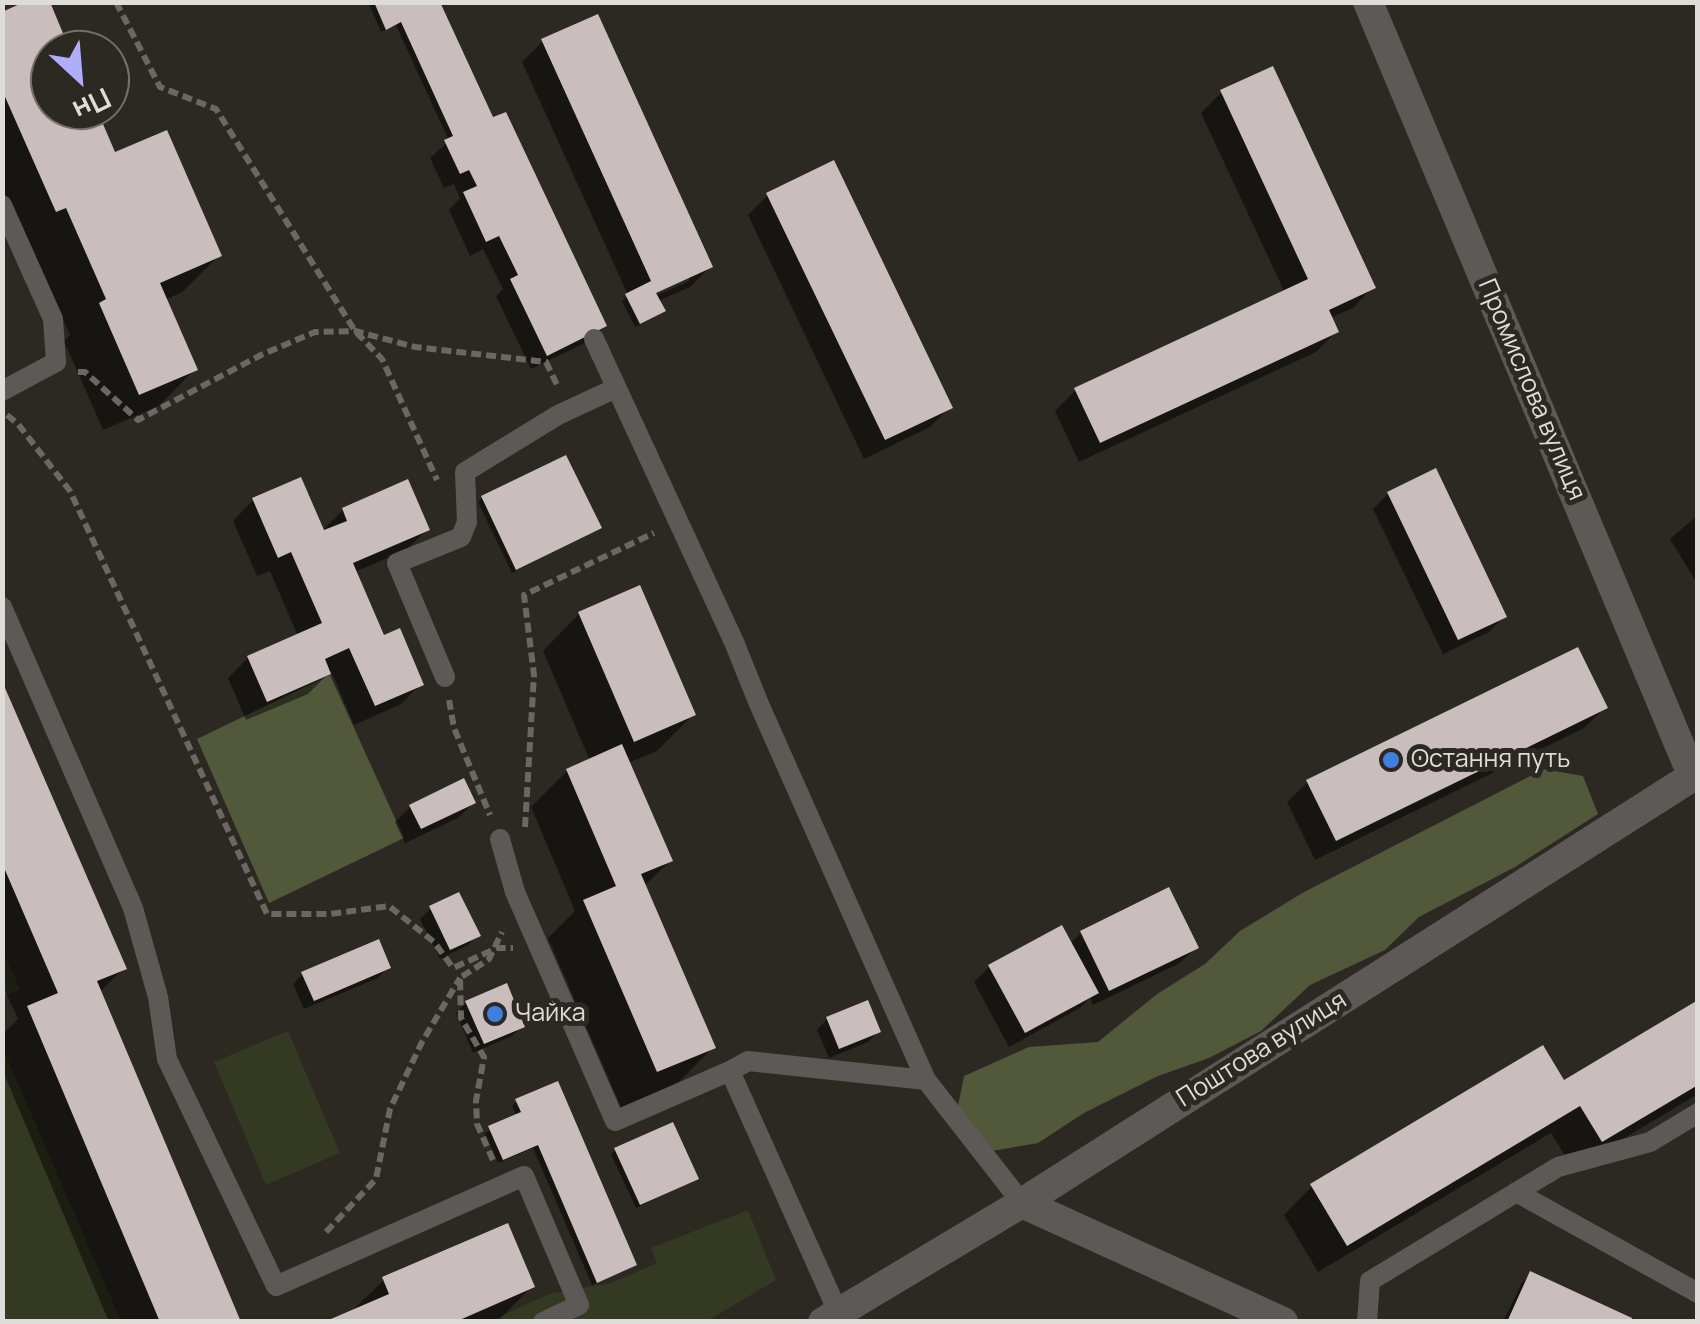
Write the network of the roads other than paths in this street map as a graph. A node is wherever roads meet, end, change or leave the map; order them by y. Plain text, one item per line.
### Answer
1 (1368, 2) edge
2 (2, 205) edge
3 (594, 339) dead end
4 (616, 388) junction
5 (2, 392) edge
6 (2, 606) edge
7 (445, 677) road end
8 (1695, 775) edge
9 (500, 839) road end
10 (730, 1071) junction
11 (926, 1080) junction
12 (1698, 1113) edge
13 (1516, 1192) junction
14 (1022, 1203) junction
15 (1698, 1293) edge
16 (831, 1317) edge
17 (543, 1322) edge
18 (1283, 1322) edge
19 (1367, 1322) edge

1 - 8 street, Промислова вулиця
2 - 5 lane
3 - 4 lane
4 - 7 lane
4 - 11 lane
6 - 17 lane
8 - 14 street, Поштова вулиця
9 - 10 lane
10 - 11 lane
10 - 16 lane
11 - 14 lane
12 - 13 lane
13 - 15 lane
13 - 19 lane
14 - 16 street, Поштова вулиця
14 - 18 street

